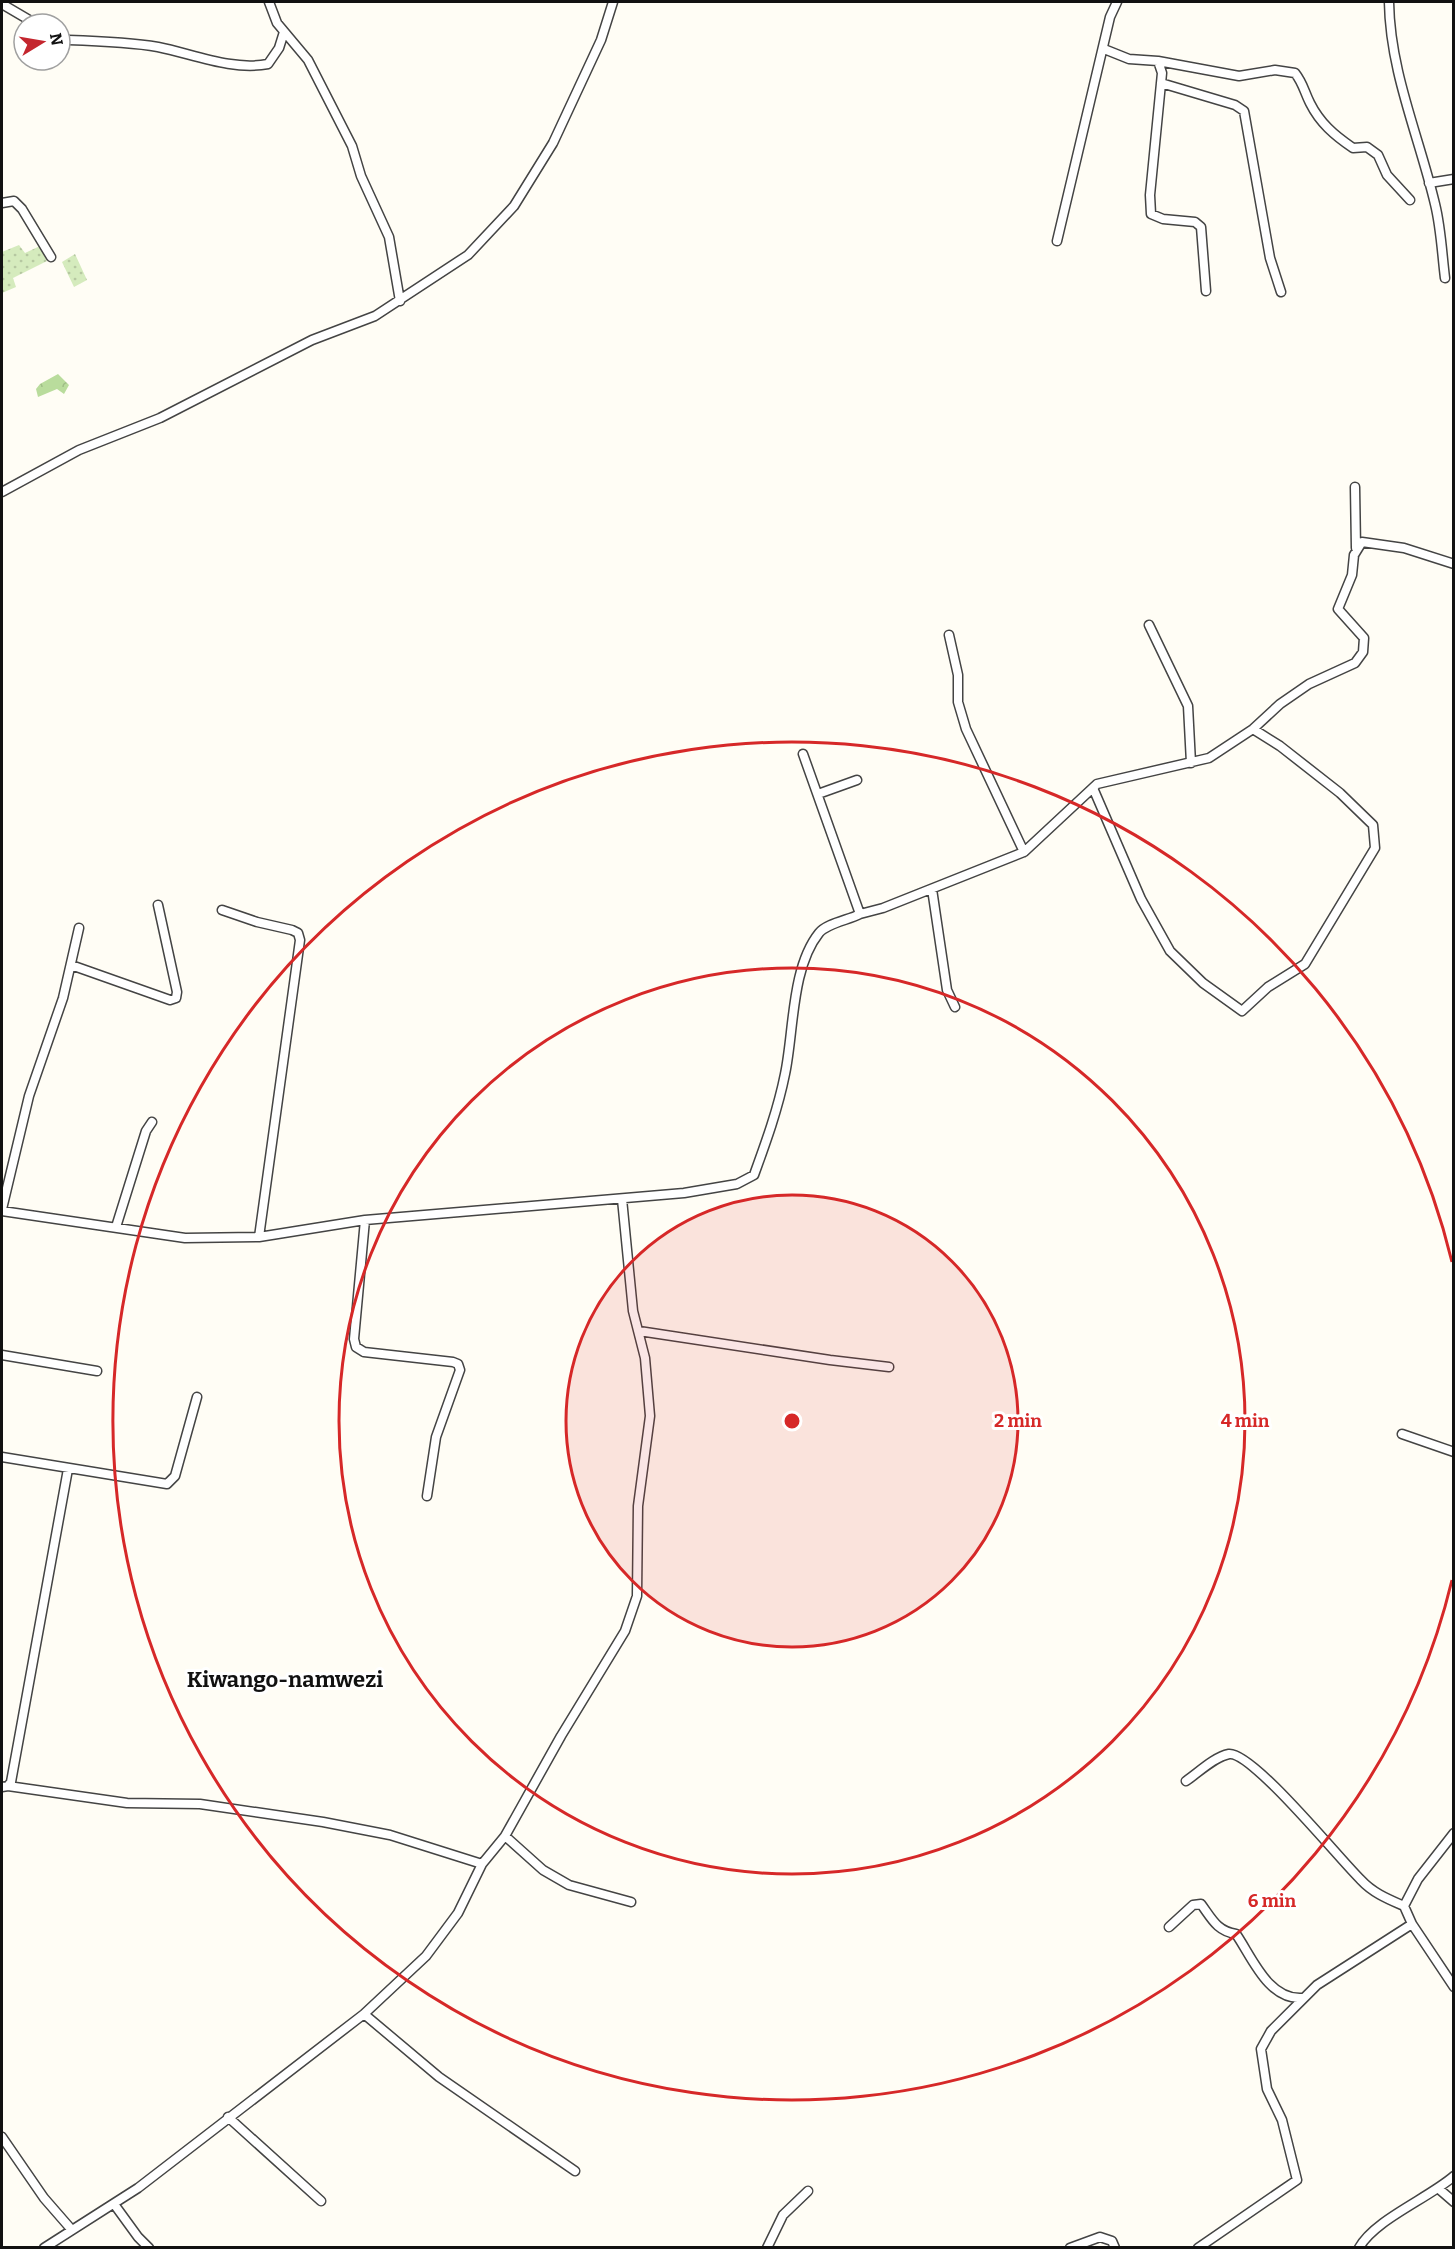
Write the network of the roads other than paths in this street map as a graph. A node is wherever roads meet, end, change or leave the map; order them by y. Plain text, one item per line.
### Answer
1 (269, 2) edge
2 (613, 2) edge
3 (1118, 2) edge
4 (1389, 2) edge
5 (2, 4) edge
6 (16, 12) edge
7 (284, 32) junction
8 (72, 41) edge
9 (1104, 49) junction
10 (1158, 62) junction
11 (1161, 83) junction
12 (1454, 179) edge
13 (1429, 183) junction
14 (1410, 200) dead end
15 (2, 203) edge
16 (1057, 240) dead end
17 (51, 256) dead end
18 (1445, 278) dead end
19 (1206, 291) dead end
20 (1281, 292) dead end
21 (400, 301) junction
22 (1355, 487) dead end
23 (2, 492) edge
24 (1356, 548) junction
25 (1454, 564) edge
26 (1149, 625) dead end
27 (949, 635) dead end
28 (1253, 729) junction
29 (803, 754) dead end
30 (1191, 763) junction
31 (856, 780) dead end
32 (1093, 788) junction
33 (818, 794) junction
34 (1024, 852) junction
35 (932, 889) junction
36 (158, 905) dead end
37 (222, 910) dead end
38 (860, 914) junction
39 (80, 928) dead end
40 (71, 965) junction
41 (954, 1007) dead end
42 (152, 1122) dead end
43 (622, 1199) junction
44 (2, 1210) edge
45 (365, 1220) junction
46 (116, 1227) junction
47 (259, 1237) junction
48 (639, 1331) junction
49 (2, 1355) edge
50 (889, 1367) dead end
51 (97, 1371) dead end
52 (197, 1397) dead end
53 (1402, 1434) dead end
54 (1454, 1452) edge
55 (2, 1457) edge
56 (68, 1469) junction
57 (427, 1496) dead end
58 (1186, 1781) dead end
59 (3, 1787) edge
60 (1454, 1833) edge
61 (505, 1836) junction
62 (482, 1864) junction
63 (631, 1902) dead end
64 (1404, 1906) junction
65 (1412, 1924) junction
66 (1168, 1927) dead end
67 (1454, 1987) edge
68 (1302, 1998) junction
69 (364, 2014) junction
70 (228, 2117) junction
71 (2, 2137) edge
72 (575, 2171) dead end
73 (1454, 2176) edge
74 (1439, 2189) junction
75 (808, 2191) dead end
76 (321, 2201) dead end
77 (1454, 2202) edge
78 (114, 2204) junction
79 (71, 2229) junction
80 (44, 2247) edge
81 (149, 2247) edge
82 (767, 2247) edge
83 (1070, 2247) edge
84 (1115, 2247) edge
85 (1198, 2247) edge
86 (1359, 2247) edge

1 - 7 street
2 - 21 street
3 - 9 street
4 - 13 street
5 - 6 street
7 - 8 street
7 - 21 street
9 - 10 street
9 - 16 street
10 - 11 street
10 - 14 street
11 - 19 street
11 - 20 street
12 - 13 street
13 - 18 street
15 - 17 street
21 - 23 street
22 - 24 street
24 - 25 street
24 - 28 street
26 - 30 street
27 - 34 street
28 - 30 street
28 - 32 street
29 - 33 street
30 - 32 street
31 - 33 street
32 - 34 street
33 - 38 street
34 - 35 street
35 - 38 street
35 - 41 street
36 - 40 street
37 - 47 street
38 - 43 street
39 - 40 street
40 - 44 street
42 - 46 street
43 - 45 street
43 - 48 street
44 - 46 street
45 - 47 street
45 - 57 street
46 - 47 street
48 - 50 street
48 - 61 street
49 - 51 street
52 - 56 street
53 - 54 street
55 - 56 street
56 - 59 street
58 - 64 street
59 - 62 street
60 - 64 street
61 - 62 street
61 - 63 street
62 - 69 street
64 - 65 street
65 - 67 street
65 - 68 street
66 - 68 street
68 - 85 street
69 - 70 street
69 - 72 street
70 - 76 street
70 - 78 street
71 - 79 street
73 - 74 street
74 - 77 street
74 - 86 street
75 - 82 street
78 - 79 street
78 - 81 street
79 - 80 street
83 - 84 street

